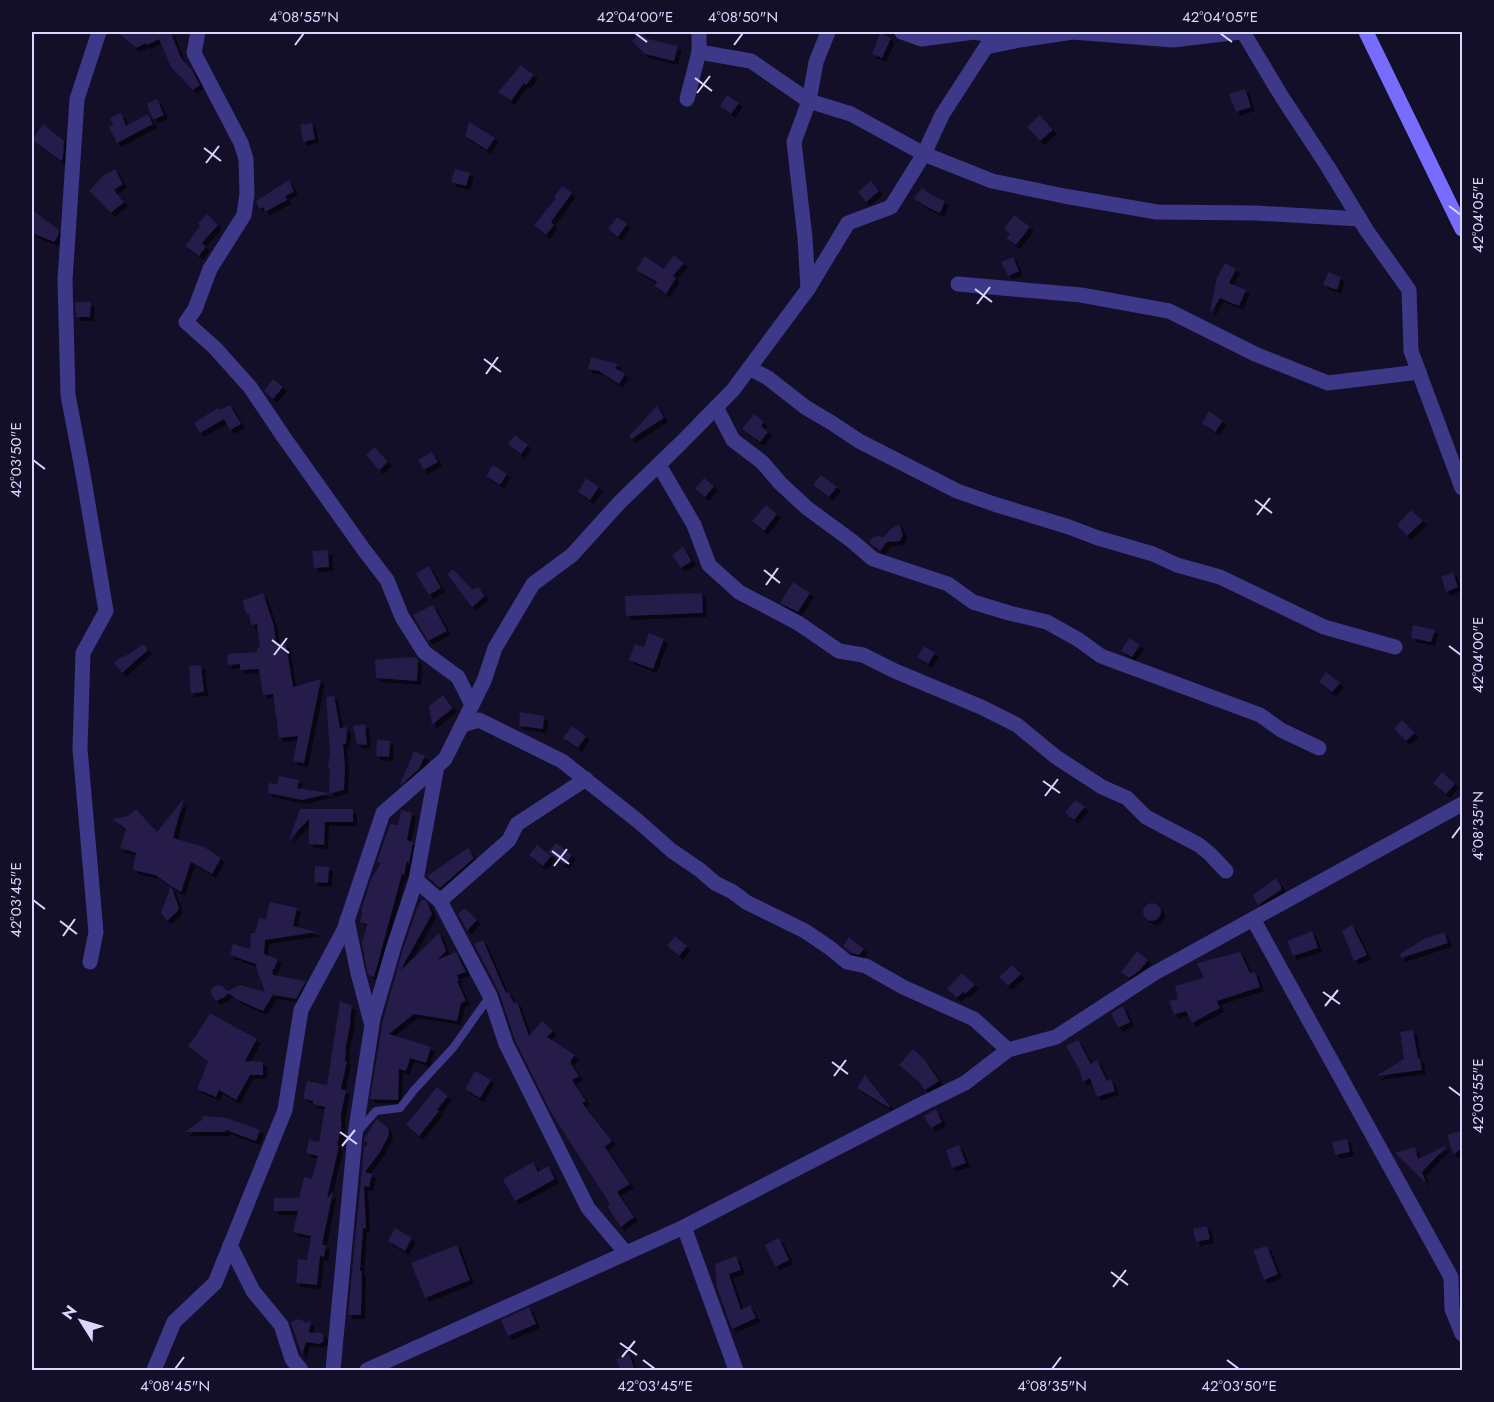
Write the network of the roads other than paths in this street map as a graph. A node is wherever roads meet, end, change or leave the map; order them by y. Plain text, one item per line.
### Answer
1 (99, 32) edge
2 (198, 32) edge
3 (699, 32) edge
4 (828, 32) edge
5 (902, 32) edge
6 (1241, 32) edge
7 (1366, 32) edge
8 (1022, 36) edge
9 (699, 52) junction
10 (687, 99) dead end
11 (809, 101) junction
12 (924, 154) junction
13 (1360, 219) junction
14 (1462, 229) edge
15 (958, 284) dead end
16 (808, 289) junction
17 (749, 368) junction
18 (1419, 372) junction
19 (716, 407) junction
20 (658, 465) junction
21 (1462, 488) edge
22 (1395, 647) dead end
23 (472, 705) junction
24 (462, 725) junction
25 (1319, 748) dead end
26 (437, 766) junction
27 (586, 779) junction
28 (1462, 804) edge
29 (1226, 871) dead end
30 (416, 880) junction
31 (440, 901) junction
32 (1253, 919) junction
33 (347, 920) junction
34 (90, 962) dead end
35 (490, 996) junction
36 (372, 1025) junction
37 (1008, 1050) junction
38 (355, 1135) junction
39 (684, 1227) junction
40 (230, 1245) junction
41 (626, 1253) junction
42 (1457, 1309) edge
43 (1462, 1334) edge
44 (154, 1371) edge
45 (301, 1371) edge
46 (333, 1371) edge
47 (367, 1371) edge
48 (736, 1371) edge

1 - 34 street
2 - 23 street
3 - 9 street
4 - 11 street
5 - 8 street
6 - 8 street
6 - 13 street
7 - 14 main road
8 - 12 street
9 - 10 street
9 - 11 street
11 - 12 street
11 - 16 street
12 - 13 street
12 - 16 street
13 - 18 street
15 - 18 street
16 - 17 street
17 - 19 street
17 - 22 street
18 - 21 street
19 - 20 street
19 - 25 street
20 - 23 street
20 - 29 street
23 - 24 street
24 - 26 street
24 - 27 street
26 - 30 street
26 - 33 street
27 - 31 street
27 - 37 street
28 - 32 street
30 - 31 street
30 - 36 street
31 - 35 street
32 - 37 street
32 - 42 street
33 - 36 street
33 - 40 street
35 - 38 lane
35 - 41 street
36 - 38 street
37 - 39 street
38 - 46 street
39 - 41 street
39 - 48 street
40 - 44 street
40 - 45 street
41 - 47 street
42 - 43 street

